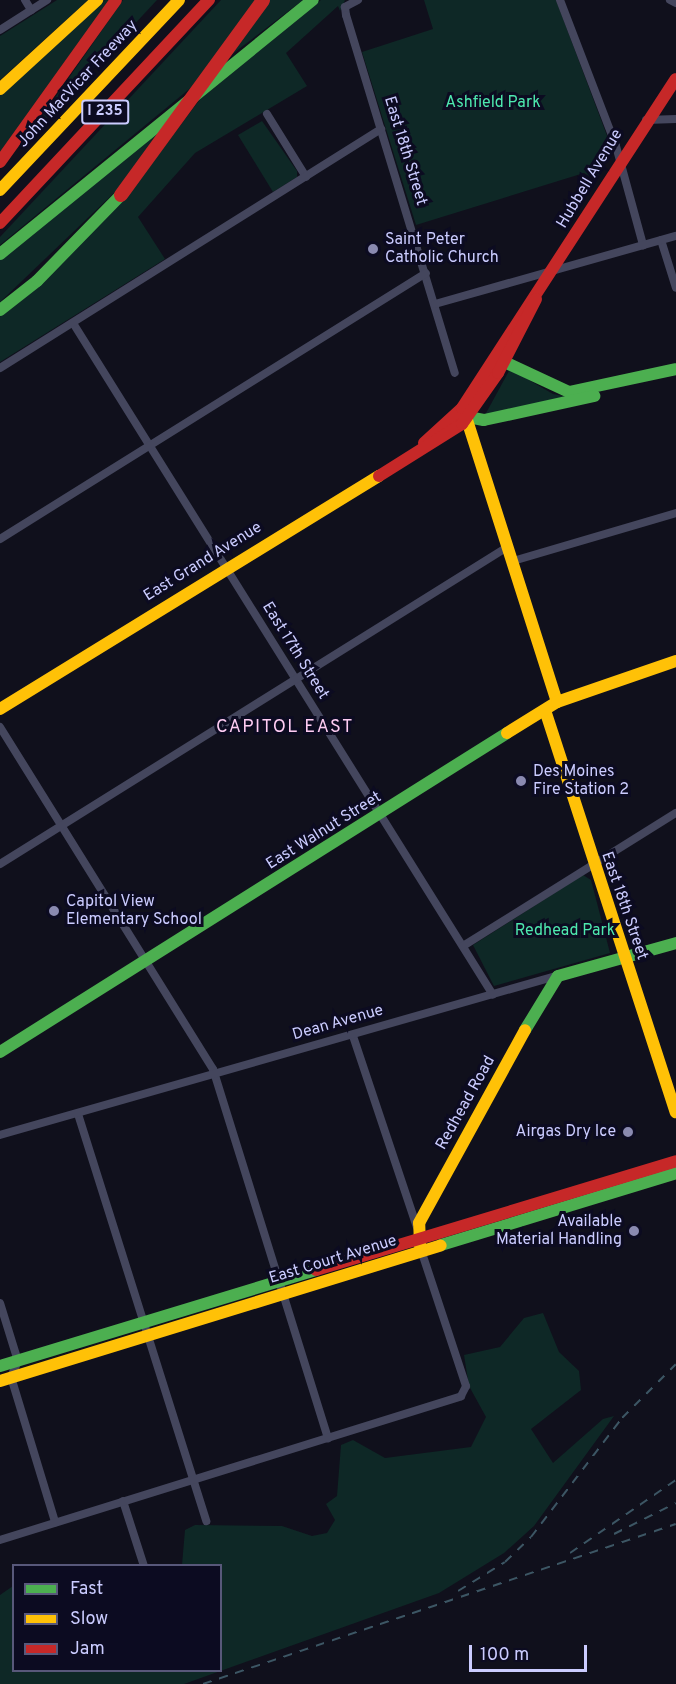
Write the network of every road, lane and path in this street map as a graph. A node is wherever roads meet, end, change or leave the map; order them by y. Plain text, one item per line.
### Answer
1 (25, 0) edge
2 (46, 0) edge
3 (97, 0) edge
4 (116, 0) edge
5 (179, 0) edge
6 (208, 0) edge
7 (263, 0) edge
8 (313, 0) edge
9 (358, 0) edge
10 (560, 0) edge
11 (670, 0) edge
12 (676, 3) edge
13 (31, 10) junction
14 (0, 30) edge
15 (676, 79) edge
16 (0, 89) edge
17 (267, 114) dead end
18 (676, 119) edge
19 (646, 120) junction
20 (381, 129) junction
21 (620, 160) junction
22 (0, 162) edge
23 (306, 177) junction
24 (0, 190) edge
25 (0, 223) edge
26 (676, 236) edge
27 (661, 240) junction
28 (643, 245) junction
29 (0, 254) edge
30 (554, 271) junction
31 (426, 273) junction
32 (676, 288) edge
33 (536, 299) junction
34 (435, 304) junction
35 (0, 310) edge
36 (72, 323) junction
37 (506, 360) junction
38 (491, 361) junction
39 (0, 368) edge
40 (676, 369) edge
41 (455, 373) dead end
42 (608, 388) junction
43 (463, 416) junction
44 (148, 445) junction
45 (676, 513) edge
46 (0, 538) edge
47 (509, 546) junction
48 (513, 561) junction
49 (226, 567) junction
50 (676, 661) edge
51 (294, 678) junction
52 (557, 702) junction
53 (0, 709) edge
54 (545, 710) junction
55 (0, 727) edge
56 (676, 813) edge
57 (381, 815) junction
58 (62, 825) junction
59 (0, 864) edge
60 (592, 864) junction
61 (676, 943) edge
62 (463, 946) junction
63 (624, 957) junction
64 (147, 960) junction
65 (558, 976) junction
66 (493, 995) junction
67 (353, 1036) junction
68 (0, 1052) edge
69 (215, 1075) junction
70 (676, 1112) edge
71 (78, 1114) junction
72 (4, 1134) edge
73 (0, 1140) edge
74 (676, 1161) edge
75 (676, 1173) edge
76 (567, 1201) junction
77 (419, 1239) junction
78 (281, 1287) junction
79 (0, 1303) edge
80 (145, 1329) junction
81 (18, 1361) junction
82 (0, 1366) edge
83 (5, 1379) edge
84 (328, 1438) junction
85 (192, 1479) junction
86 (123, 1501) junction
87 (206, 1521) dead end
88 (55, 1522) junction
89 (0, 1540) edge
90 (143, 1564) edge

1 - 13 street
2 - 13 street
3 - 16 main road
4 - 22 main road
5 - 24 main road, John MacVicar Freeway / I 235
6 - 25 main road, I 235
7 - 35 main road, bridge
8 - 29 main road
9 - 20 street, East 18th Street
10 - 21 street
11 - 12 street
13 - 14 street
15 - 19 main road, Hubbell Avenue
17 - 23 street
18 - 19 street
19 - 21 main road, Hubbell Avenue
20 - 23 street
20 - 31 street, East 18th Street
21 - 28 street
21 - 30 main road, Hubbell Avenue
23 - 36 street
26 - 27 street
27 - 28 street
27 - 32 street
28 - 30 street
30 - 33 main road, Hubbell Avenue
30 - 34 street
31 - 34 street, East 18th Street
31 - 44 street
33 - 37 main road, Hubbell Avenue
33 - 38 main road, Hubbell Avenue
34 - 41 street, East 18th Street
36 - 39 street
36 - 44 street, East 17th Street
37 - 38 main road
37 - 42 main road, East Grand Avenue
37 - 43 main road, Hubbell Avenue
38 - 43 main road, Hubbell Avenue
40 - 42 main road, East Grand Avenue
42 - 43 main road, East Grand Avenue
43 - 47 main road
43 - 49 main road, East Grand Avenue
44 - 46 street
44 - 49 street, East 17th Street
45 - 48 street
47 - 48 main road
47 - 51 street
48 - 52 main road
49 - 51 street, East 17th Street
49 - 53 main road, East Grand Avenue
50 - 52 main road, East Walnut Street
51 - 57 street, East 17th Street
51 - 58 street
52 - 54 main road, East Walnut Street
54 - 57 main road, East Walnut Street
54 - 60 main road, East 18th Street
55 - 58 street
56 - 60 street
57 - 62 street, East 17th Street
57 - 64 main road, East Walnut Street
58 - 59 street
58 - 64 street
60 - 62 street
60 - 63 main road, East 18th Street
61 - 63 main road, Dean Avenue
62 - 66 street, East 17th Street
63 - 65 main road, Dean Avenue
63 - 70 main road, East 18th Street
64 - 68 main road, East Walnut Street
64 - 69 street
65 - 66 street, Dean Avenue
65 - 77 main road, Redhead Road
66 - 67 street, Dean Avenue
67 - 69 street, Dean Avenue
67 - 77 street
69 - 71 street, Dean Avenue
69 - 78 street
71 - 72 street, Dean Avenue
71 - 80 street
72 - 73 street, Dean Avenue
74 - 76 main road, East Court Avenue
75 - 76 main road, East Court Avenue
76 - 77 main road, East Court Avenue
77 - 78 main road, East Court Avenue
77 - 84 street
78 - 80 main road, East Court Avenue
78 - 84 street
79 - 81 street
80 - 81 main road, East Court Avenue
80 - 83 main road, East Court Avenue
80 - 85 street
81 - 82 main road, East Court Avenue
81 - 83 street
83 - 88 street
84 - 85 street
85 - 86 street
85 - 87 street
86 - 88 street
86 - 90 street
88 - 89 street

